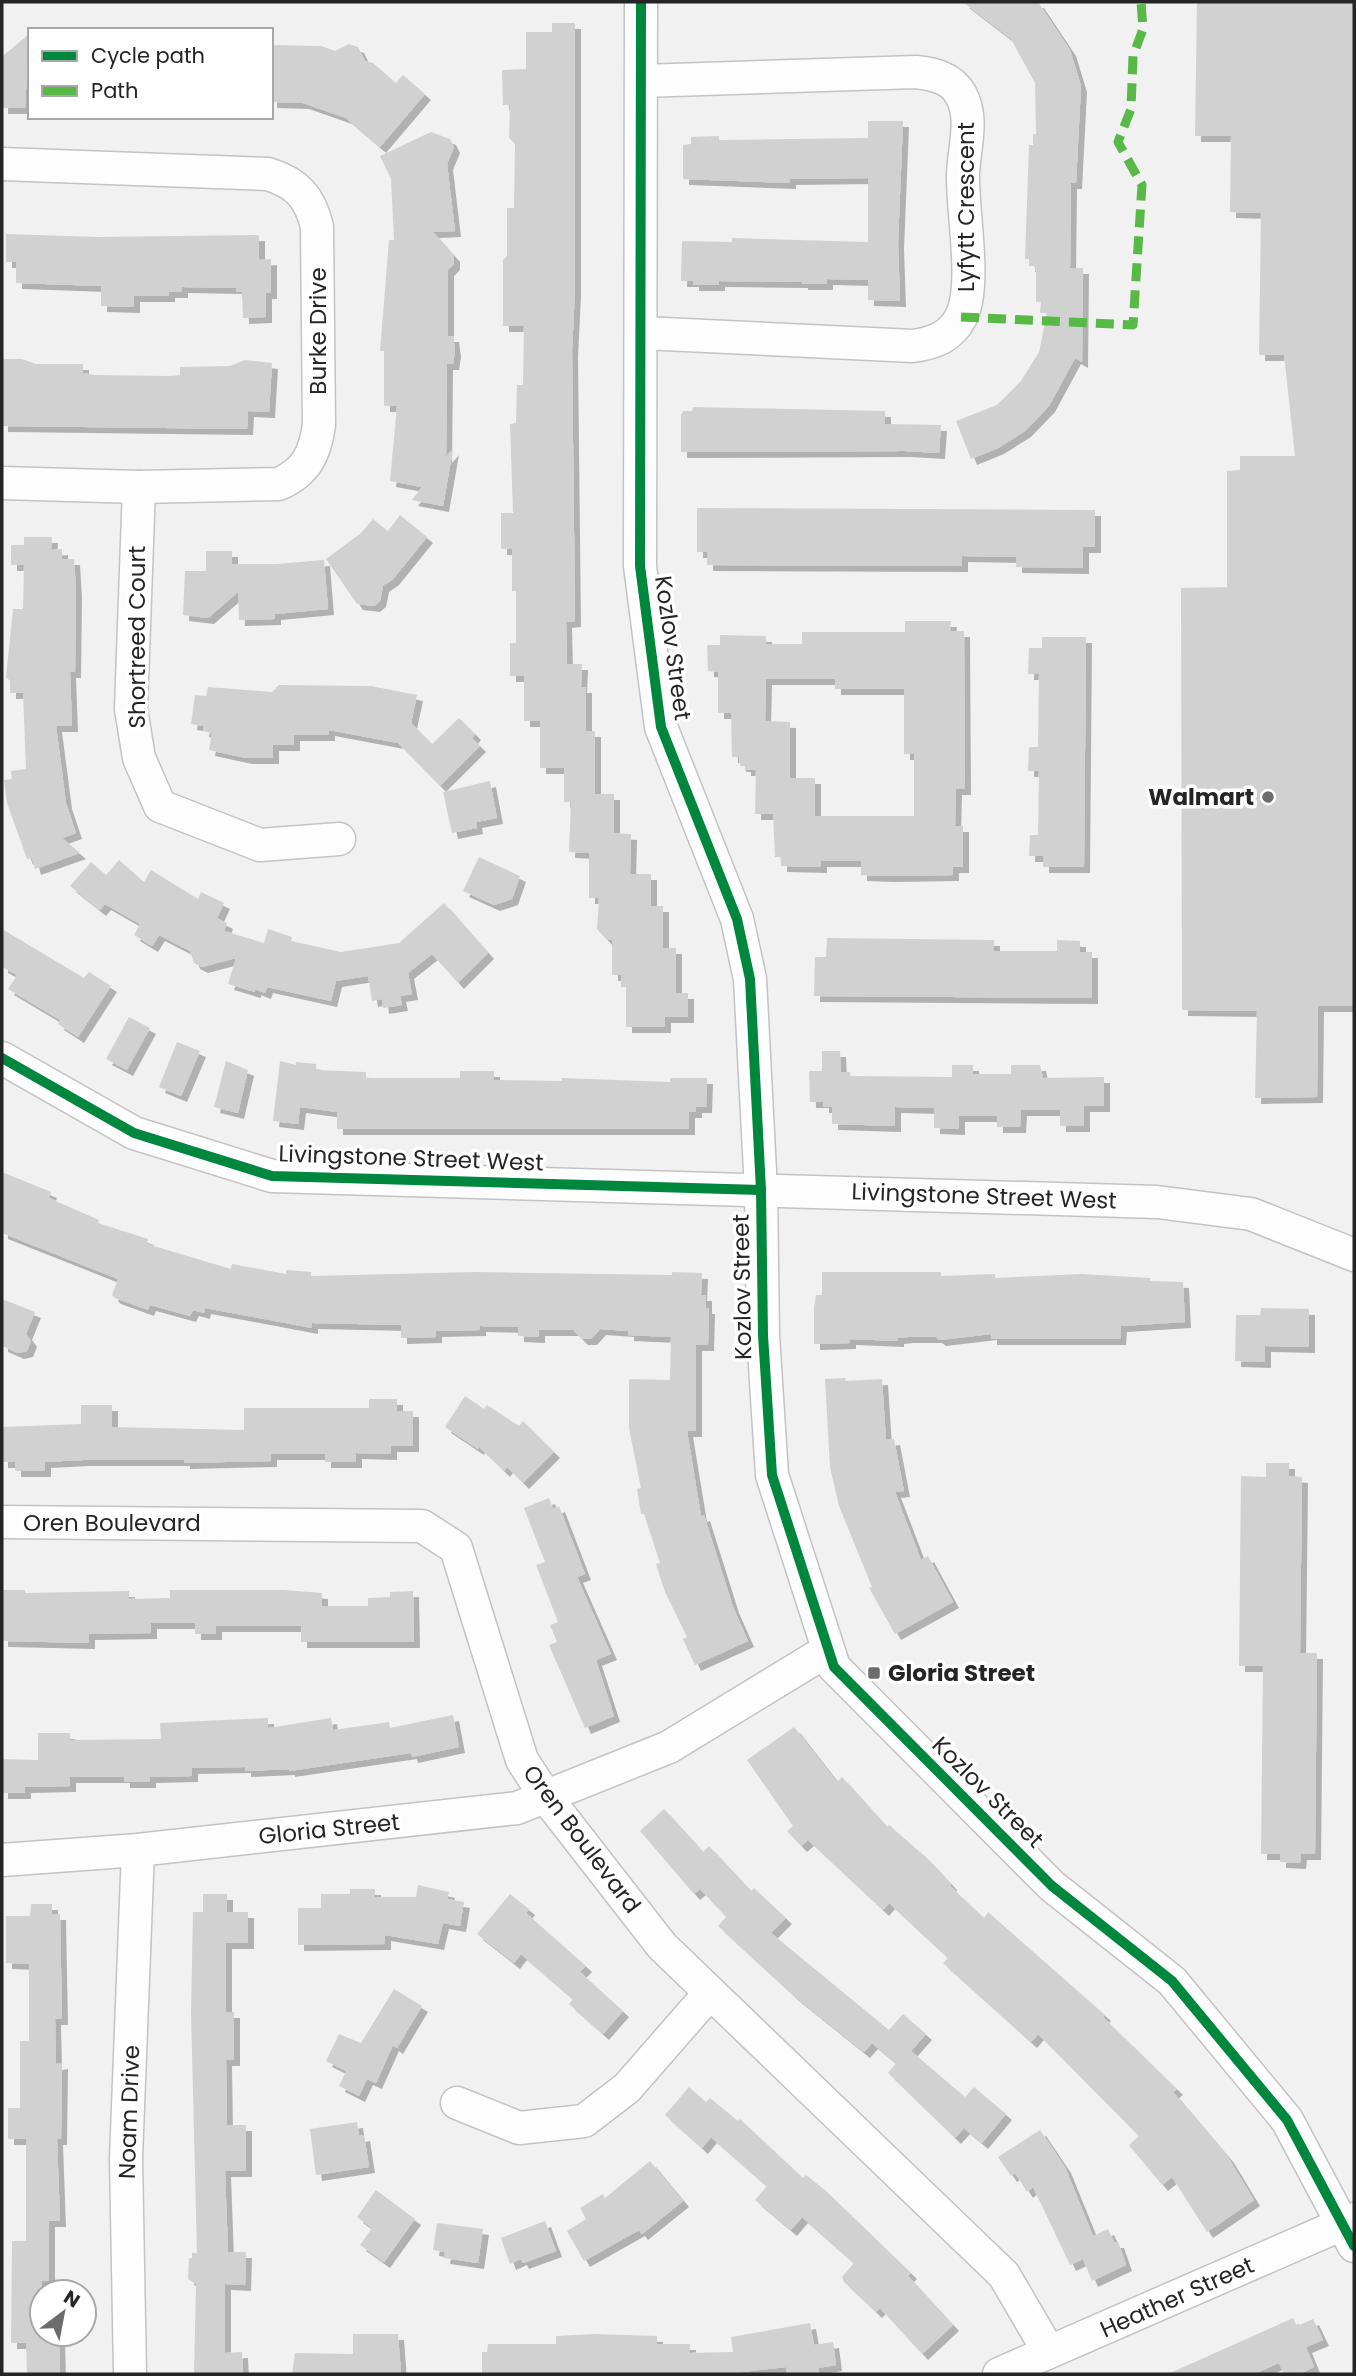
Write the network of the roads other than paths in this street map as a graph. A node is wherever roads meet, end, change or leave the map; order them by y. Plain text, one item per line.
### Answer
1 (641, 2) edge
2 (642, 81) junction
3 (2, 164) edge
4 (643, 333) junction
5 (2, 483) edge
6 (139, 487) junction
7 (339, 839) dead end
8 (2, 1058) edge
9 (761, 1191) junction
10 (1354, 1255) edge
11 (2, 1522) edge
12 (828, 1650) junction
13 (546, 1797) junction
14 (138, 1850) junction
15 (2, 1860) edge
16 (709, 1993) junction
17 (457, 2103) dead end
18 (1351, 2230) edge
19 (1049, 2352) junction
20 (130, 2374) edge
21 (999, 2374) edge

1 - 2 street, Kozlov Street
2 - 4 street, Kozlov Street
2 - 4 street, Lyfytt Crescent
3 - 6 street, Burke Drive
4 - 9 street, Kozlov Street
5 - 6 street, Burke Drive
6 - 7 street, Shortreed Court
8 - 9 street, Livingstone Street West
9 - 10 street, Livingstone Street West
9 - 12 street, Kozlov Street
11 - 13 street, Oren Boulevard
12 - 13 street, Gloria Street
12 - 18 street, Kozlov Street
13 - 14 street, Gloria Street
13 - 16 street, Oren Boulevard
14 - 15 street, Gloria Street
14 - 20 street, Noam Drive
16 - 17 street
16 - 19 street, Oren Boulevard
18 - 19 street, Heather Street
19 - 21 street, Heather Street

